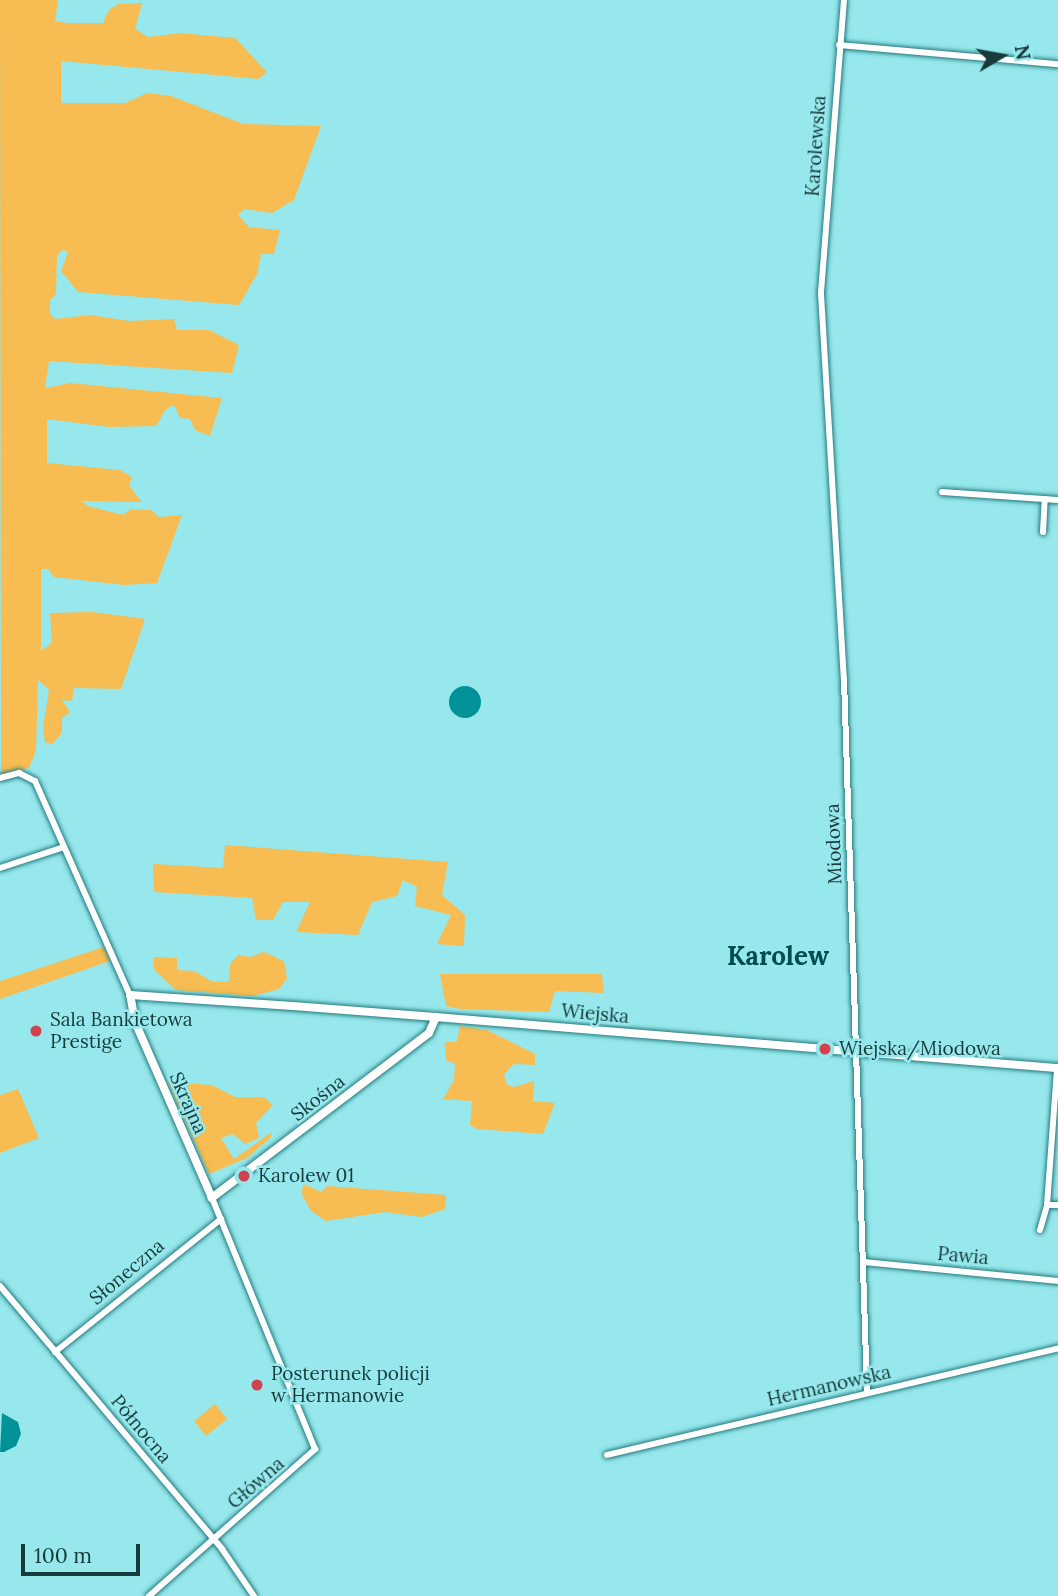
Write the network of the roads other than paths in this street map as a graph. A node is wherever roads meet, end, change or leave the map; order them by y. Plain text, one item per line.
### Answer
1 (844, 0) edge
2 (839, 45) junction
3 (1058, 64) edge
4 (821, 294) joint
5 (942, 492) dead end
6 (1045, 499) junction
7 (1058, 500) edge
8 (1044, 532) dead end
9 (0, 778) edge
10 (64, 847) junction
11 (0, 868) edge
12 (130, 995) junction
13 (436, 1017) junction
14 (859, 1052) junction
15 (1058, 1068) edge
16 (1055, 1136) edge
17 (212, 1198) junction
18 (1048, 1205) junction
19 (1058, 1205) edge
20 (220, 1219) junction
21 (1040, 1230) dead end
22 (864, 1262) junction
23 (1058, 1281) edge
24 (0, 1286) edge
25 (1058, 1348) edge
26 (55, 1352) junction
27 (867, 1393) junction
28 (315, 1446) joint
29 (607, 1455) dead end
30 (214, 1540) junction
31 (149, 1596) edge
32 (254, 1596) edge

1 - 2 street, Karolewska
2 - 3 street
2 - 4 street, Karolewska
4 - 14 street, Miodowa
5 - 6 street
6 - 7 street
6 - 8 street
9 - 10 street, Skrajna
10 - 11 street
10 - 12 street, Skrajna
12 - 13 street, Wiejska
12 - 17 street, Skrajna
13 - 14 street, Wiejska
13 - 17 street, Skośna
14 - 15 street, Wiejska
14 - 22 street, Miodowa
15 - 16 street
16 - 18 street
17 - 20 street, Skrajna
18 - 19 street
18 - 21 street
20 - 26 street, Słoneczna
20 - 28 street, Skrajna
22 - 23 street, Pawia
22 - 27 street, Miodowa
24 - 26 street, Północna
25 - 27 street, Hermanowska
26 - 30 street, Północna
27 - 29 street, Hermanowska
28 - 30 street, Główna
30 - 31 street, Główna
30 - 32 street, Północna

